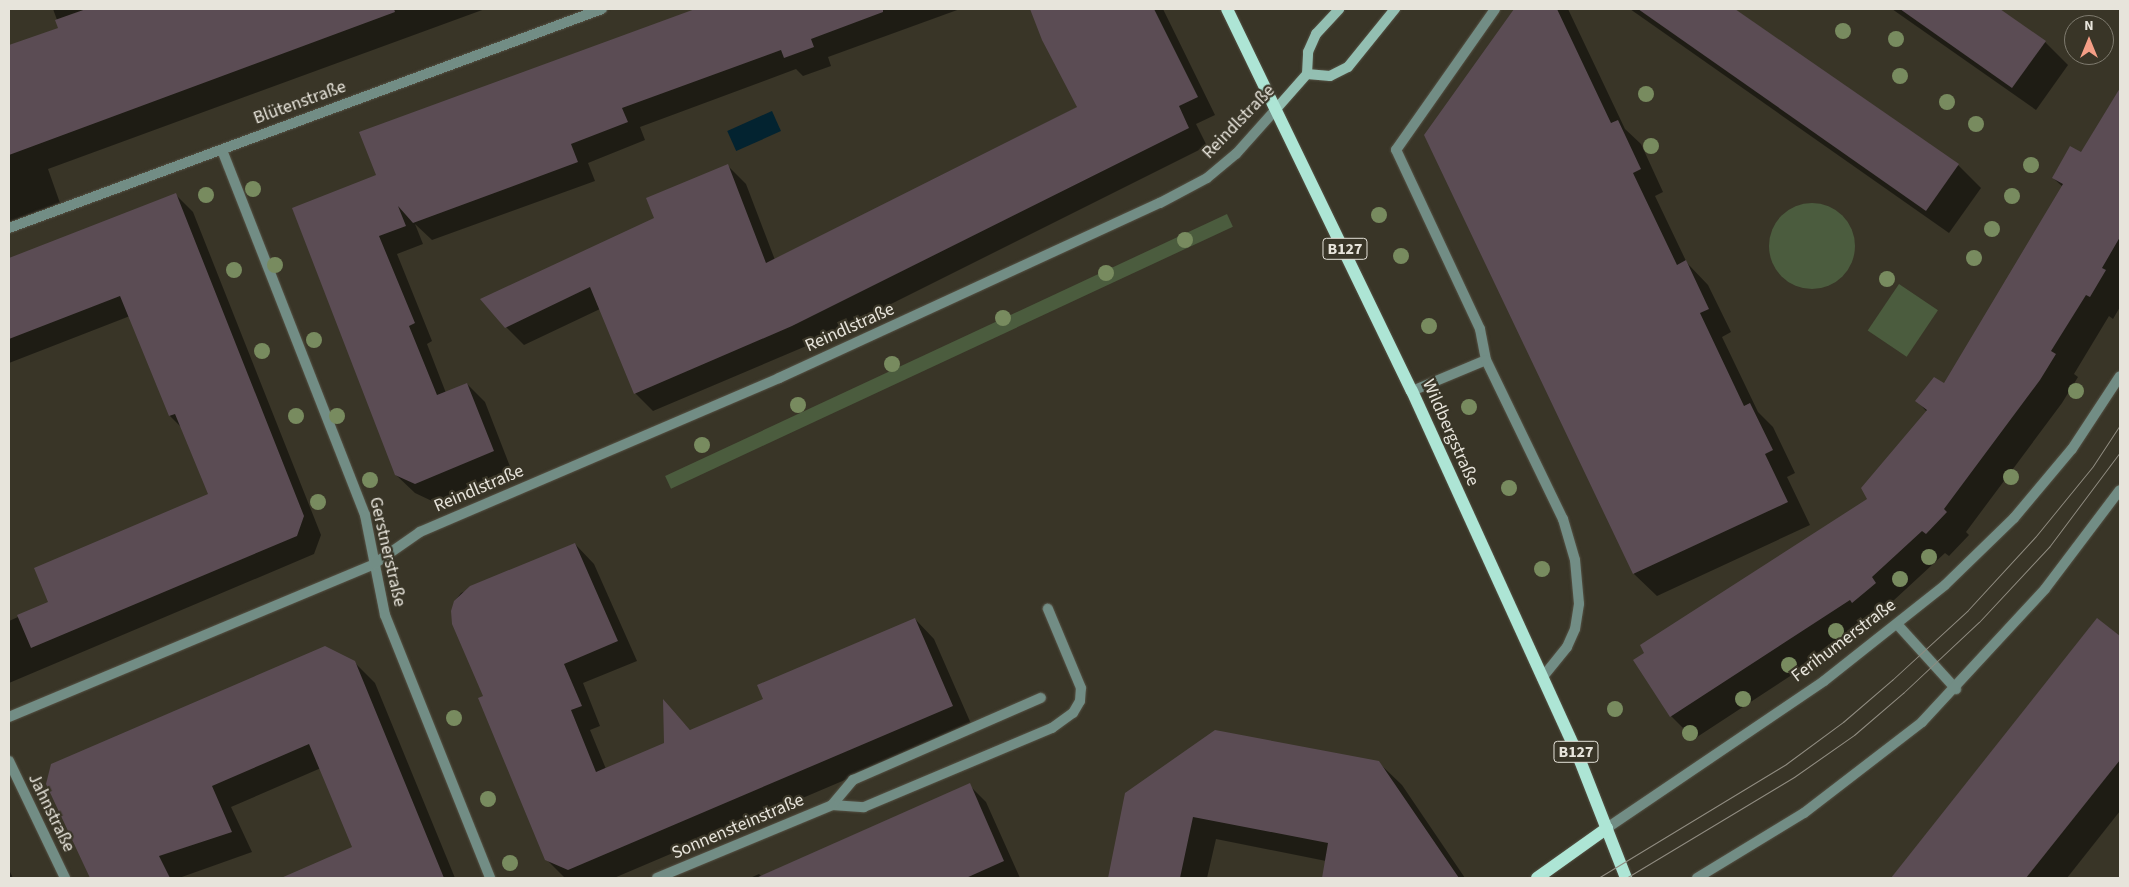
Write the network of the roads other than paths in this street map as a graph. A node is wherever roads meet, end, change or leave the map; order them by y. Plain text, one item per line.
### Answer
1 (602, 9) edge
2 (1227, 9) edge
3 (1339, 9) edge
4 (1395, 9) edge
5 (1495, 9) edge
6 (1307, 74) junction
7 (1277, 108) junction
8 (222, 150) junction
9 (9, 228) edge
10 (1486, 360) junction
11 (2120, 376) edge
12 (1412, 391) junction
13 (2120, 490) edge
14 (374, 564) junction
15 (1048, 609) dead end
16 (1897, 624) junction
17 (1542, 678) junction
18 (1956, 689) junction
19 (1041, 698) dead end
20 (9, 717) edge
21 (9, 761) edge
22 (832, 805) junction
23 (1607, 828) junction
24 (65, 878) edge
25 (490, 878) edge
26 (656, 878) edge
27 (1536, 878) edge
28 (1626, 878) edge
29 (1697, 878) edge

1 - 8 street, Blütenstraße
2 - 7 main road, Wildbergstraße / B127
3 - 6 street
4 - 6 street
5 - 10 street
6 - 7 street, Reindlstraße
7 - 12 main road, Wildbergstraße / B127
7 - 14 street, Reindlstraße
8 - 9 street, Blütenstraße
8 - 14 street, Gerstnerstraße
10 - 12 street
10 - 17 street
11 - 16 street, Ferihumerstraße
12 - 17 main road, Wildbergstraße / B127
13 - 18 street
14 - 20 street, Reindlstraße
14 - 25 street, Gerstnerstraße
15 - 22 street
16 - 18 street
16 - 23 street, Ferihumerstraße
17 - 23 main road, Wildbergstraße / B127
18 - 29 street
19 - 22 street
21 - 24 street, Jahnstraße
22 - 26 street, Sonnensteinstraße
23 - 27 main road, Ferihumerstraße
23 - 28 main road, Wildbergstraße / B127

